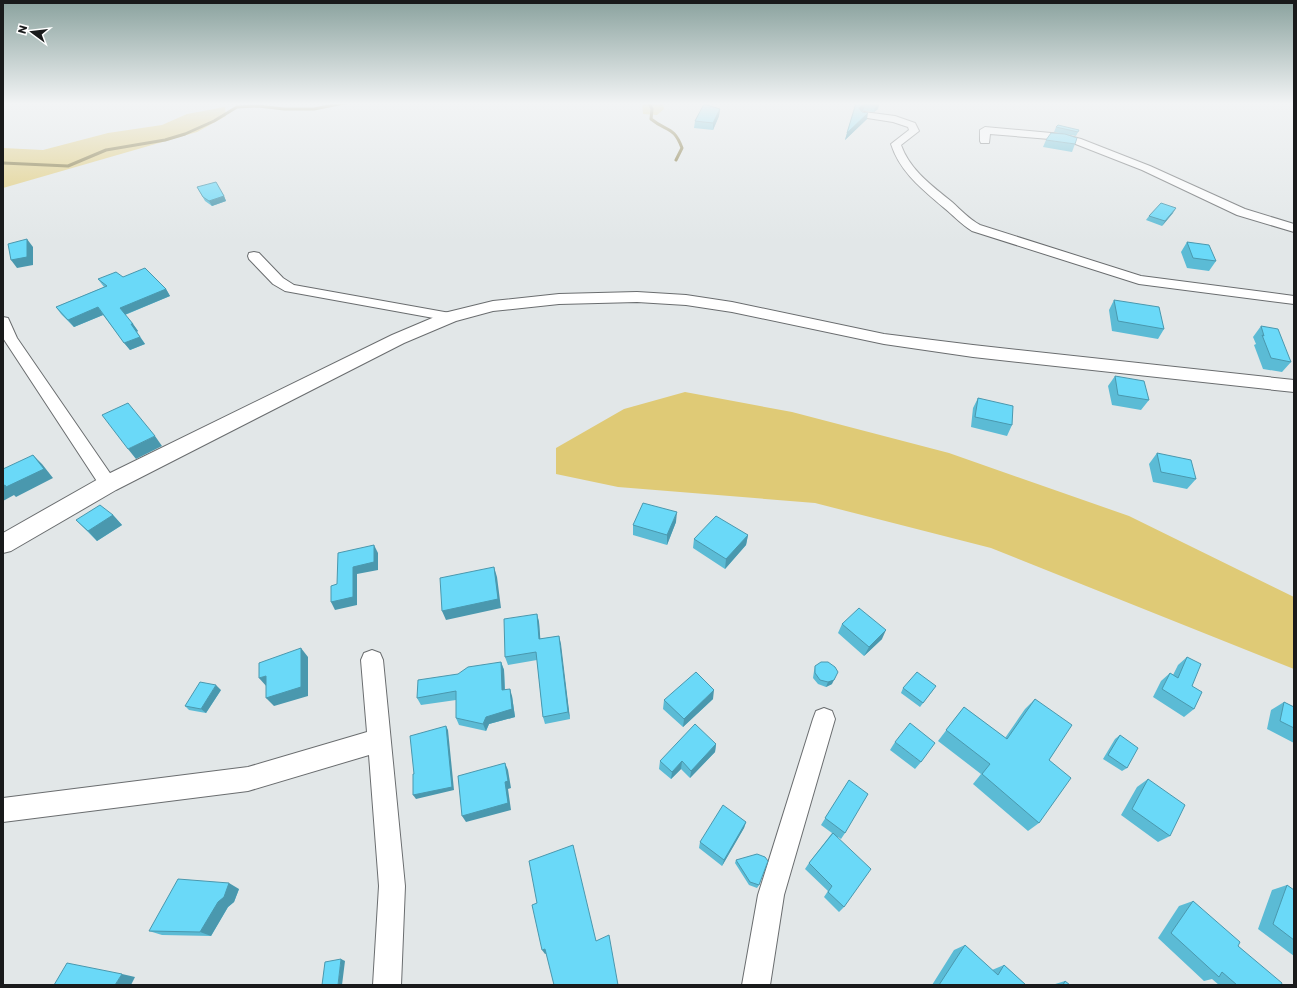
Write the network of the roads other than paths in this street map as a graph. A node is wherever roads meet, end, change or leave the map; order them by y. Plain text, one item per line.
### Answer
1 (897, 149) edge
2 (1098, 149) edge
3 (1294, 228) edge
4 (254, 256) dead end
5 (1294, 300) edge
6 (450, 317) junction
7 (3, 321) edge
8 (1294, 386) edge
9 (108, 484) junction
10 (3, 544) edge
11 (372, 660) dead end
12 (824, 719) dead end
13 (379, 740) junction
14 (3, 810) edge
15 (387, 985) edge
16 (756, 985) edge

1 - 5 street
2 - 3 street
4 - 6 street
6 - 8 street
6 - 9 street
7 - 9 street
9 - 10 street
11 - 13 street
12 - 16 street
13 - 14 street
13 - 15 street

